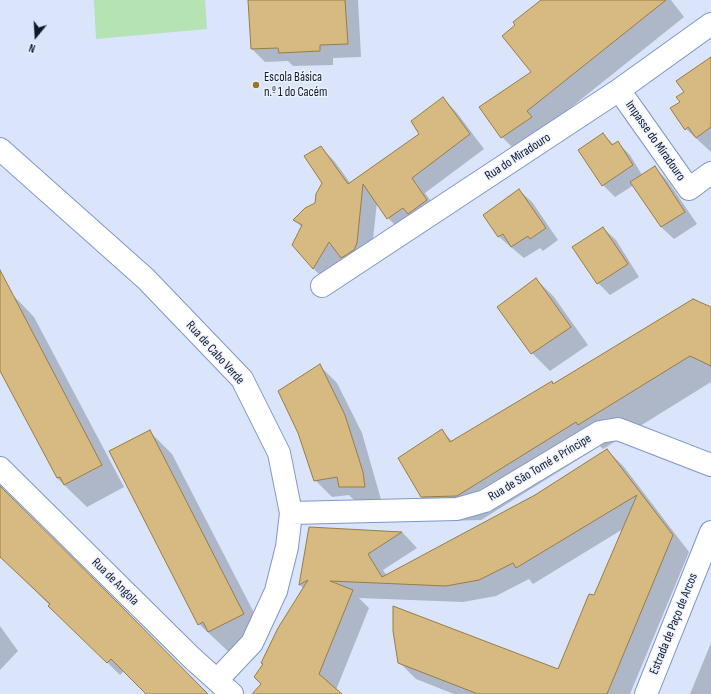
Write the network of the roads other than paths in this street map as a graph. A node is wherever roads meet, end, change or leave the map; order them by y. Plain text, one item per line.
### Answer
1 (711, 24) edge
2 (619, 90) junction
3 (0, 149) edge
4 (711, 173) edge
5 (322, 286) dead end
6 (711, 465) edge
7 (0, 468) edge
8 (291, 513) junction
9 (711, 532) edge
10 (225, 687) edge
11 (646, 694) edge

1 - 2 street, Rua do Miradouro
2 - 4 street, Impasse do Miradouro
2 - 5 street, Rua do Miradouro
3 - 8 street, Rua de Cabo Verde
6 - 8 street, Rua de São Tomé e Príncipe
7 - 10 street, Rua de Angola
8 - 10 street, Rua de Cabo Verde
9 - 11 street, Estrada de Paço de Arcos

